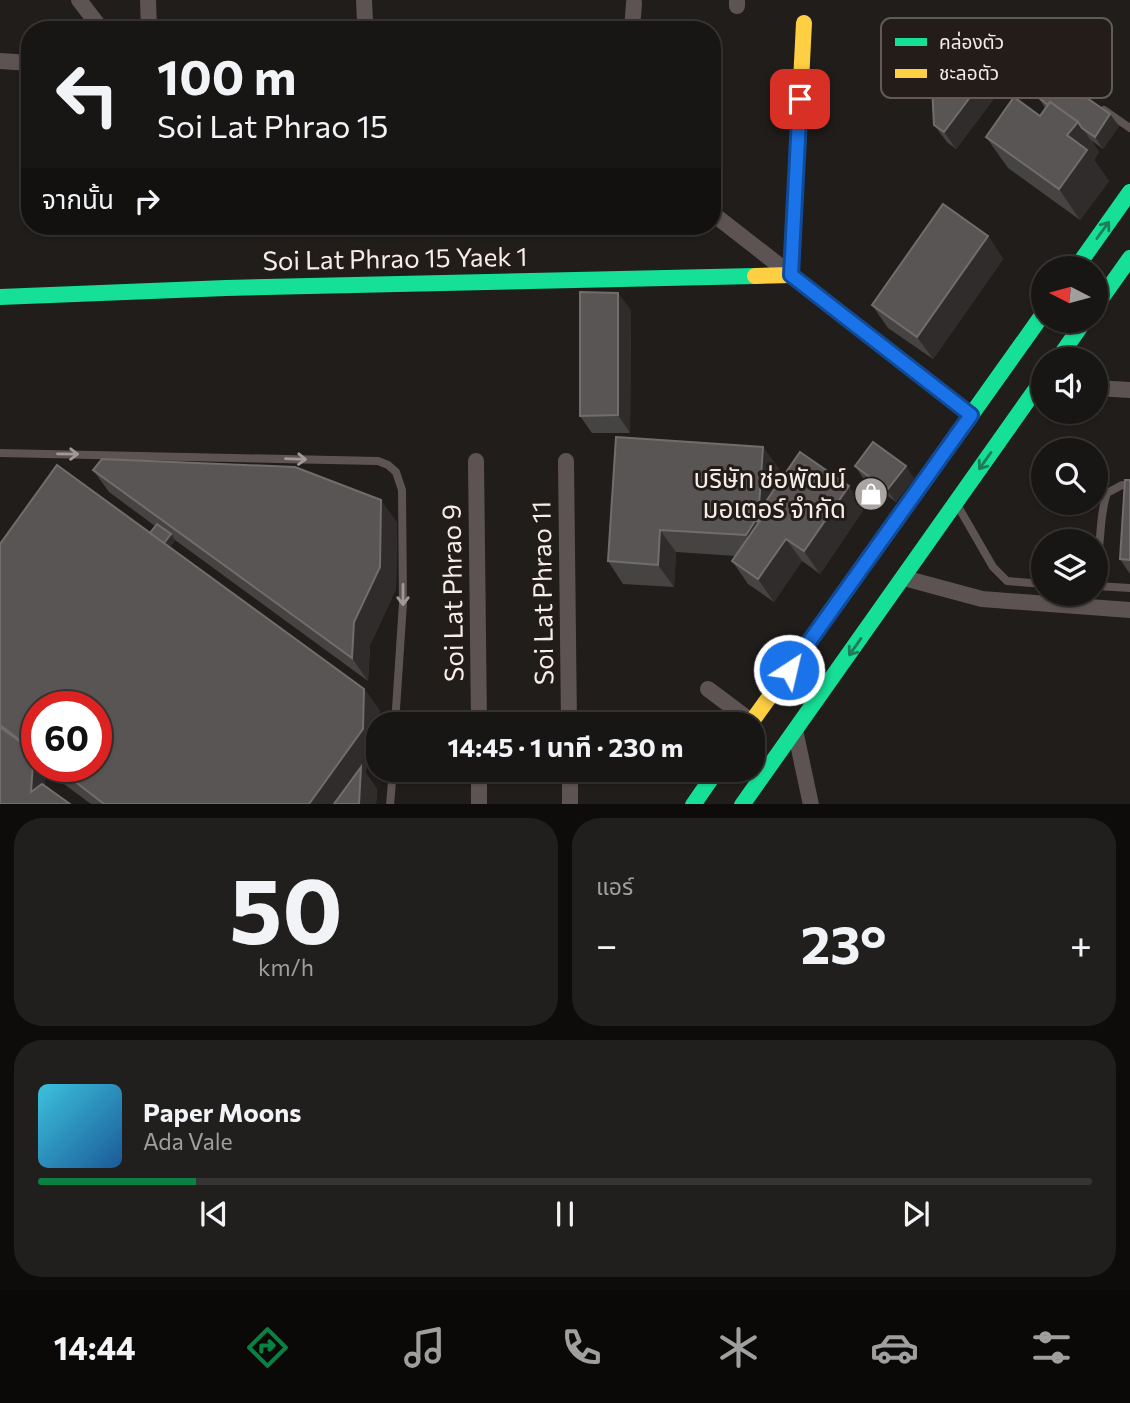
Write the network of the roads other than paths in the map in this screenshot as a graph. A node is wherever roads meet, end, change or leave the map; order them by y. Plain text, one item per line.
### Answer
1 (79, 0) edge
2 (148, 0) edge
3 (364, 0) edge
4 (634, 3) dead end
5 (95, 21) edge
6 (149, 21) edge
7 (365, 21) dead end
8 (633, 21) edge
9 (804, 23) dead end
10 (0, 61) edge
11 (21, 62) edge
12 (1097, 106) edge
13 (1130, 128) edge
14 (1130, 192) edge
15 (721, 220) edge
16 (1085, 256) edge
17 (1130, 258) edge
18 (791, 275) junction
19 (1108, 289) edge
20 (0, 297) edge
21 (1031, 376) edge
22 (1108, 389) edge
23 (1130, 390) edge
24 (985, 427) junction
25 (0, 453) edge
26 (476, 461) dead end
27 (566, 461) dead end
28 (1130, 485) edge
29 (956, 502) junction
30 (1102, 529) edge
31 (904, 578) junction
32 (1031, 584) edge
33 (1108, 587) edge
34 (1130, 588) edge
35 (1031, 599) edge
36 (1108, 605) edge
37 (1130, 610) edge
38 (708, 689) dead end
39 (397, 712) edge
40 (479, 712) edge
41 (569, 712) edge
42 (737, 712) edge
43 (760, 712) edge
44 (795, 730) junction
45 (392, 782) edge
46 (479, 782) edge
47 (570, 782) edge
48 (709, 782) edge
49 (390, 804) edge
50 (479, 804) edge
51 (570, 804) edge
52 (693, 804) edge
53 (742, 804) edge
54 (811, 804) edge

1 - 5 street
2 - 6 street
3 - 7 street
4 - 8 street
9 - 18 main road
10 - 11 street
12 - 13 lane
16 -> 14 main road
15 - 18 street
17 - 19 main road
18 - 20 main road, Soi Lat Phrao 15 Yaek 1
18 - 24 street
21 - 24 main road
21 - 24 main road
22 - 23 street
24 -> 29 main road
24 - 43 main road
25 -> 39 lane
26 - 40 street, Soi Lat Phrao 9
27 - 41 street, Soi Lat Phrao 11
28 - 30 lane
29 - 31 main road
29 - 32 lane
31 - 35 street
31 -> 44 main road
33 - 34 lane
36 - 37 street
38 - 42 street
44 - 53 main road
44 - 54 street
45 - 49 lane
46 - 50 street
47 - 51 street
48 - 52 main road

